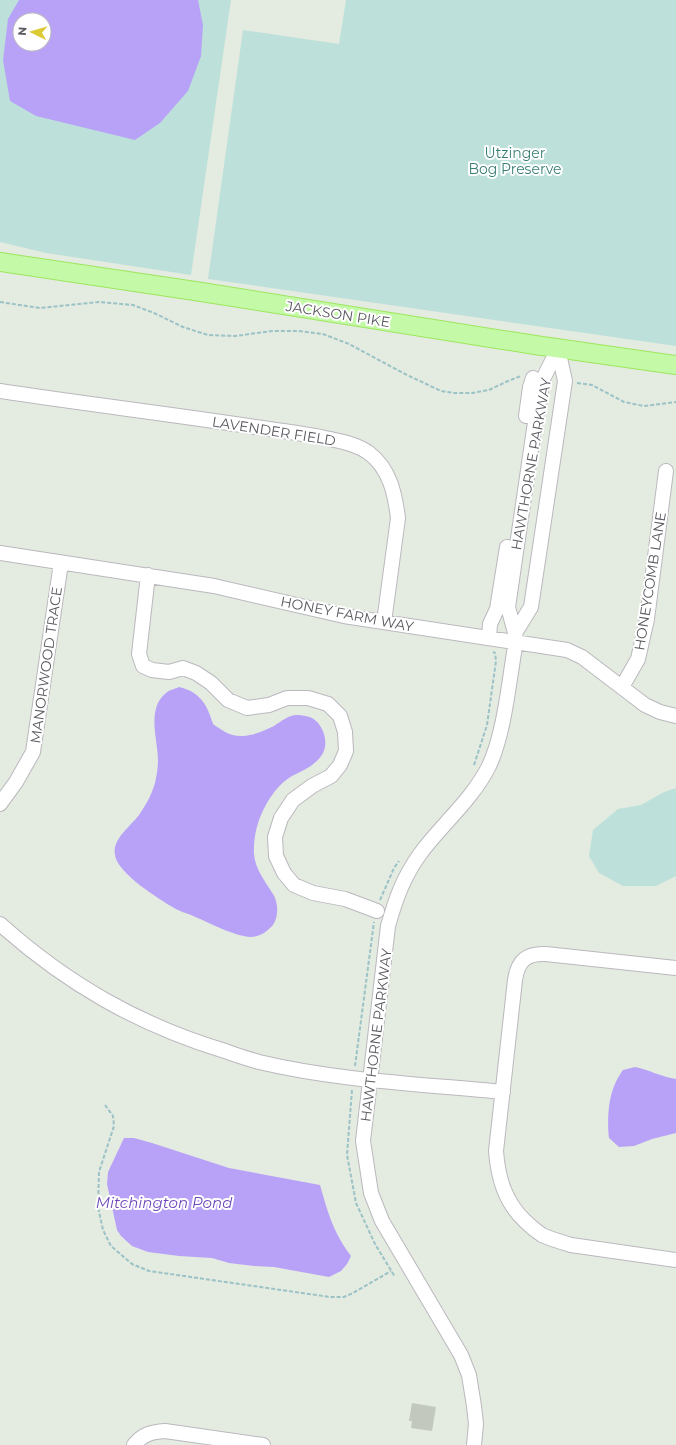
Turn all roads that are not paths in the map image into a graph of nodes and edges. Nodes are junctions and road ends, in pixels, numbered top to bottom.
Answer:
1 (0, 262) edge
2 (558, 349) junction
3 (676, 365) edge
4 (533, 378) road end
5 (0, 391) edge
6 (666, 471) dead end
7 (0, 553) edge
8 (61, 563) junction
9 (148, 575) junction
10 (384, 622) junction
11 (516, 637) junction
12 (488, 638) junction
13 (622, 688) junction
14 (676, 716) edge
15 (0, 804) edge
16 (377, 911) road end
17 (0, 924) edge
18 (676, 968) edge
19 (371, 1079) junction
20 (503, 1092) junction
21 (676, 1260) edge
22 (134, 1445) edge
23 (263, 1445) edge
24 (474, 1445) edge

1 - 2 main road, JACKSON PIKE
2 - 3 main road, JACKSON PIKE
2 - 11 street, HAWTHORNE PARKWAY
2 - 11 street, HAWTHORNE PARKWAY
4 - 12 street
5 - 10 street, LAVENDER FIELD
6 - 13 street, HONEYCOMB LANE
7 - 8 street, HONEY FARM WAY
8 - 9 street, HONEY FARM WAY
8 - 15 street, MANORWOOD TRACE
9 - 10 street, HONEY FARM WAY
9 - 16 street
10 - 12 street, HONEY FARM WAY
11 - 12 street, HONEY FARM WAY
11 - 13 street, HONEY FARM WAY
11 - 19 street, HAWTHORNE PARKWAY
13 - 14 street, HONEY FARM WAY
17 - 19 street
18 - 20 street
19 - 20 street
19 - 24 street, HAWTHORNE PARKWAY
20 - 21 street
22 - 23 street

